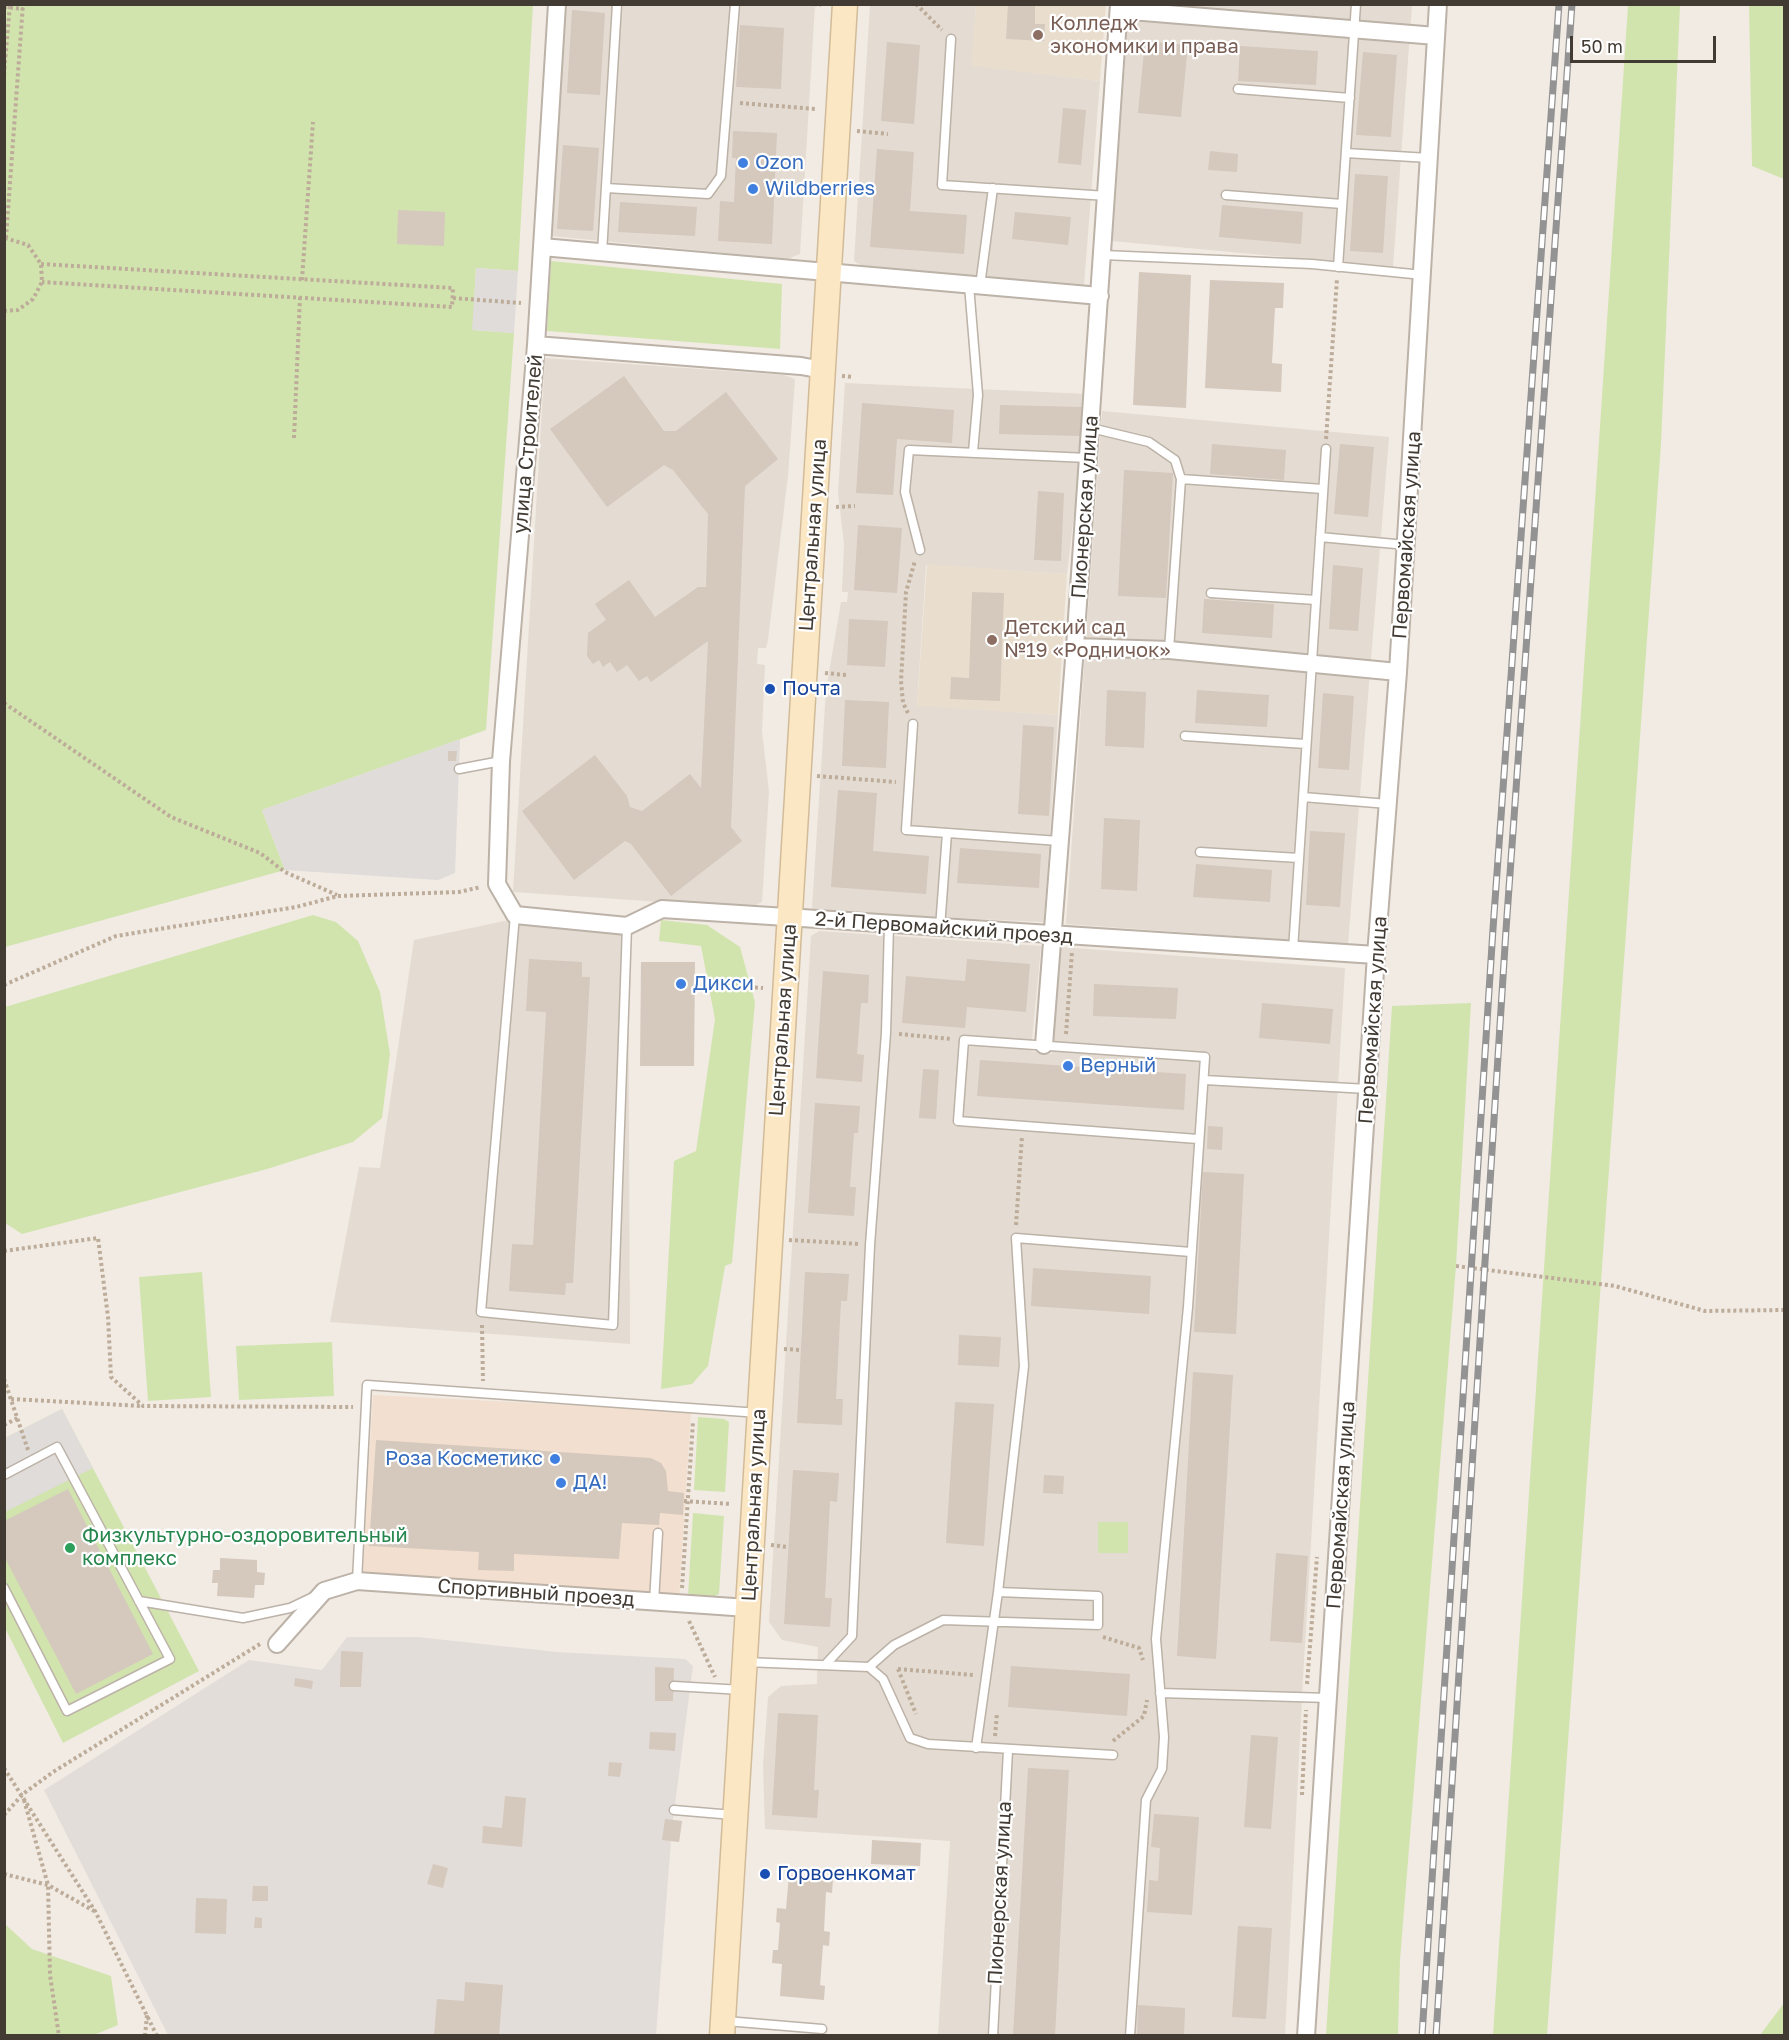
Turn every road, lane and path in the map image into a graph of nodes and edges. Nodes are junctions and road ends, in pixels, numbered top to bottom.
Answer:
1 (557, 4) edge
2 (617, 4) edge
3 (735, 4) edge
4 (814, 4) edge
5 (845, 4) edge
6 (916, 4) edge
7 (1356, 4) edge
8 (1438, 4) edge
9 (820, 5) edge
10 (8, 6) edge
11 (23, 7) edge
12 (1119, 7) edge
13 (1354, 30) junction
14 (1436, 36) junction
15 (951, 39) joint
16 (4, 75) edge
17 (1238, 89) dead end
18 (1350, 98) junction
19 (728, 102) junction
20 (815, 109) dead end
21 (313, 122) dead end
22 (857, 132) dead end
23 (888, 134) dead end
24 (1346, 153) junction
25 (1429, 158) junction
26 (606, 188) junction
27 (993, 188) junction
28 (1226, 195) dead end
29 (1107, 196) junction
30 (1342, 204) junction
31 (5, 238) edge
32 (542, 248) junction
33 (602, 253) junction
34 (1103, 255) junction
35 (40, 264) junction
36 (1338, 267) junction
37 (830, 272) junction
38 (1424, 275) junction
39 (302, 280) junction
40 (42, 282) junction
41 (974, 285) junction
42 (1100, 296) junction
43 (300, 297) junction
44 (453, 298) junction
45 (538, 304) junction
46 (4, 311) edge
47 (536, 345) junction
48 (832, 373) junction
49 (853, 377) dead end
50 (1091, 428) junction
51 (294, 438) dead end
52 (1326, 448) joint
53 (973, 453) junction
54 (1089, 458) junction
55 (1181, 479) junction
56 (1323, 489) junction
57 (855, 506) dead end
58 (836, 507) dead end
59 (1320, 537) junction
60 (1406, 545) junction
61 (920, 550) joint
62 (1211, 592) dead end
63 (1316, 600) junction
64 (1075, 647) junction
65 (1169, 650) junction
66 (1312, 664) junction
67 (1398, 672) junction
68 (825, 673) dead end
69 (846, 675) dead end
70 (4, 703) edge
71 (913, 724) joint
72 (1185, 736) dead end
73 (1306, 744) junction
74 (501, 761) junction
75 (459, 769) dead end
76 (816, 776) dead end
77 (909, 783) junction
78 (1303, 797) junction
79 (1388, 804) junction
80 (947, 833) junction
81 (1059, 842) junction
82 (1200, 852) dead end
83 (1299, 858) junction
84 (497, 884) junction
85 (338, 896) junction
86 (515, 915) junction
87 (789, 918) junction
88 (889, 924) junction
89 (627, 926) junction
90 (940, 928) junction
91 (1051, 935) junction
92 (1073, 936) junction
93 (1293, 950) junction
94 (1376, 955) junction
95 (695, 984) dead end
96 (4, 985) edge
97 (763, 988) dead end
98 (886, 1034) junction
99 (964, 1040) junction
100 (1044, 1045) junction
101 (1065, 1047) junction
102 (1204, 1080) junction
103 (1368, 1089) junction
104 (1023, 1124) junction
105 (1198, 1138) junction
106 (1016, 1238) junction
107 (788, 1240) dead end
108 (870, 1245) junction
109 (4, 1251) edge
110 (1191, 1252) junction
111 (1456, 1266) dead end
112 (1785, 1310) edge
113 (481, 1312) junction
114 (782, 1349) dead end
115 (801, 1350) dead end
116 (4, 1379) edge
117 (484, 1393) junction
118 (11, 1398) junction
119 (143, 1406) junction
120 (366, 1407) junction
121 (693, 1409) junction
122 (759, 1413) junction
123 (18, 1418) junction
124 (4, 1425) edge
125 (31, 1461) junction
126 (4, 1475) edge
127 (686, 1501) junction
128 (731, 1504) dead end
129 (658, 1533) dead end
130 (770, 1545) dead end
131 (788, 1547) dead end
132 (357, 1581) junction
133 (4, 1588) edge
134 (324, 1592) junction
135 (998, 1592) junction
136 (139, 1601) junction
137 (654, 1602) junction
138 (681, 1604) junction
139 (748, 1608) junction
140 (994, 1620) junction
141 (1100, 1637) dead end
142 (277, 1644) joint
143 (745, 1662) junction
144 (825, 1665) junction
145 (869, 1667) junction
146 (898, 1669) junction
147 (986, 1676) junction
148 (1155, 1680) junction
149 (1296, 1683) dead end
150 (1307, 1683) dead end
151 (674, 1686) dead end
152 (732, 1690) junction
153 (1160, 1693) junction
154 (1329, 1698) junction
155 (997, 1708) dead end
156 (919, 1720) dead end
157 (976, 1743) junction
158 (1109, 1745) dead end
159 (1008, 1750) junction
160 (1113, 1755) dead end
161 (4, 1768) edge
162 (22, 1794) junction
163 (674, 1810) dead end
164 (4, 1815) edge
165 (737, 1816) junction
166 (4, 1874) edge
167 (48, 1885) junction
168 (95, 1911) junction
169 (147, 2014) junction
170 (722, 2028) edge
171 (822, 2029) dead end
172 (59, 2036) edge
173 (145, 2036) edge
174 (157, 2036) edge
175 (993, 2036) edge
176 (1130, 2036) edge
177 (1306, 2036) edge

1 - 32 street, улица Строителей
2 - 26 lane
3 - 19 lane
4 - 9 path
5 - 37 main road, Центральная улица
6 - 15 path
7 - 13 lane
8 - 14 street, Первомайская улица
10 - 11 path
10 - 16 path
11 - 31 path
12 - 13 street
12 - 29 street, Пионерская улица
13 - 14 street
13 - 18 lane
14 - 25 street, Первомайская улица
15 - 27 lane
17 - 18 lane
18 - 24 lane
19 - 20 path
19 - 26 lane
21 - 39 path
22 - 23 path
24 - 25 lane
24 - 30 lane
25 - 38 street, Первомайская улица
26 - 33 lane
27 - 29 lane
27 - 41 lane
28 - 30 lane
29 - 34 street, Пионерская улица
30 - 36 lane
31 - 35 path
32 - 33 street
32 - 45 street, улица Строителей
33 - 37 street
34 - 36 lane
34 - 42 street, Пионерская улица
35 - 39 path
35 - 40 path
36 - 38 lane
36 - 52 path
37 - 41 street
37 - 48 main road, Центральная улица
38 - 60 street, Первомайская улица
39 - 44 path
40 - 43 path
40 - 46 path
41 - 42 street
41 - 53 lane
42 - 50 street, Пионерская улица
43 - 44 path
43 - 51 path
44 - 45 path
45 - 47 street, улица Строителей
47 - 48 street
47 - 74 street, улица Строителей
48 - 49 path
48 - 87 main road, Центральная улица
50 - 54 street, Пионерская улица
50 - 55 lane
52 - 56 lane
53 - 54 lane
53 - 61 lane
54 - 64 street, Пионерская улица
55 - 56 lane
55 - 65 lane
56 - 59 lane
57 - 58 path
59 - 60 lane
59 - 63 lane
60 - 67 street, Первомайская улица
61 - 71 path
62 - 63 lane
63 - 66 lane
64 - 65 street
64 - 81 street, Пионерская улица
65 - 66 street
66 - 67 street
66 - 73 lane
67 - 79 street, Первомайская улица
68 - 69 path
70 - 85 path
71 - 77 lane
72 - 73 lane
73 - 78 lane
74 - 75 lane
74 - 84 street, улица Строителей
76 - 77 path
77 - 80 lane
78 - 79 lane
78 - 83 lane
79 - 94 street, Первомайская улица
80 - 81 lane
80 - 90 lane
81 - 91 street, Пионерская улица
82 - 83 lane
83 - 93 lane
84 - 85 path
84 - 86 street
85 - 96 path
86 - 89 street
86 - 113 lane
87 - 88 street, 2-й Первомайский проезд
87 - 89 street, 2-й Первомайский проезд
87 - 122 main road, Центральная улица
88 - 90 street, 2-й Первомайский проезд
88 - 98 lane
89 - 113 lane
90 - 91 street, 2-й Первомайский проезд
91 - 92 street, 2-й Первомайский проезд
91 - 100 street, Пионерская улица
92 - 93 street, 2-й Первомайский проезд
92 - 101 path
93 - 94 street, 2-й Первомайский проезд
94 - 103 street, Первомайская улица
95 - 97 path
98 - 99 path
98 - 108 lane
99 - 100 lane
99 - 104 lane
100 - 101 lane
101 - 102 lane
102 - 103 lane
102 - 105 lane
103 - 154 street, Первомайская улица
104 - 105 lane
104 - 106 path
105 - 110 lane
106 - 110 lane
106 - 135 lane
107 - 108 path
108 - 144 lane
109 - 119 path
110 - 148 lane
111 - 112 path
113 - 117 path
114 - 115 path
116 - 118 path
117 - 120 lane
117 - 121 lane
118 - 119 path
118 - 123 path
119 - 120 path
120 - 132 lane
121 - 122 lane
121 - 127 path
122 - 139 main road, Центральная улица
123 - 124 path
123 - 125 path
125 - 126 lane
125 - 136 lane
127 - 128 path
127 - 138 path
129 - 137 lane
130 - 131 path
132 - 134 street, Спортивный проезд
132 - 137 street, Спортивный проезд
133 - 136 lane
134 - 136 lane
134 - 142 street, Спортивный проезд
135 - 140 lane
135 - 140 lane
137 - 138 street, Спортивный проезд
138 - 139 street, Спортивный проезд
138 - 152 path
139 - 143 main road, Центральная улица
140 - 145 lane
140 - 147 lane
141 - 148 path
142 - 162 path
143 - 144 lane
143 - 152 main road, Центральная улица
144 - 145 lane
145 - 146 path
145 - 157 lane
146 - 147 path
146 - 156 path
147 - 157 lane
148 - 153 lane
148 - 158 path
149 - 150 path
151 - 152 lane
152 - 165 main road, Центральная улица
153 - 154 lane
153 - 176 lane
154 - 177 street, Первомайская улица
155 - 157 path
157 - 159 lane
159 - 160 lane
159 - 175 lane, Пионерская улица
161 - 162 path
162 - 164 path
162 - 167 path
162 - 168 path
163 - 165 lane
165 - 170 main road, Центральная улица
166 - 167 path
167 - 168 path
167 - 172 path
168 - 169 path
169 - 173 path
169 - 174 path
170 - 171 lane

